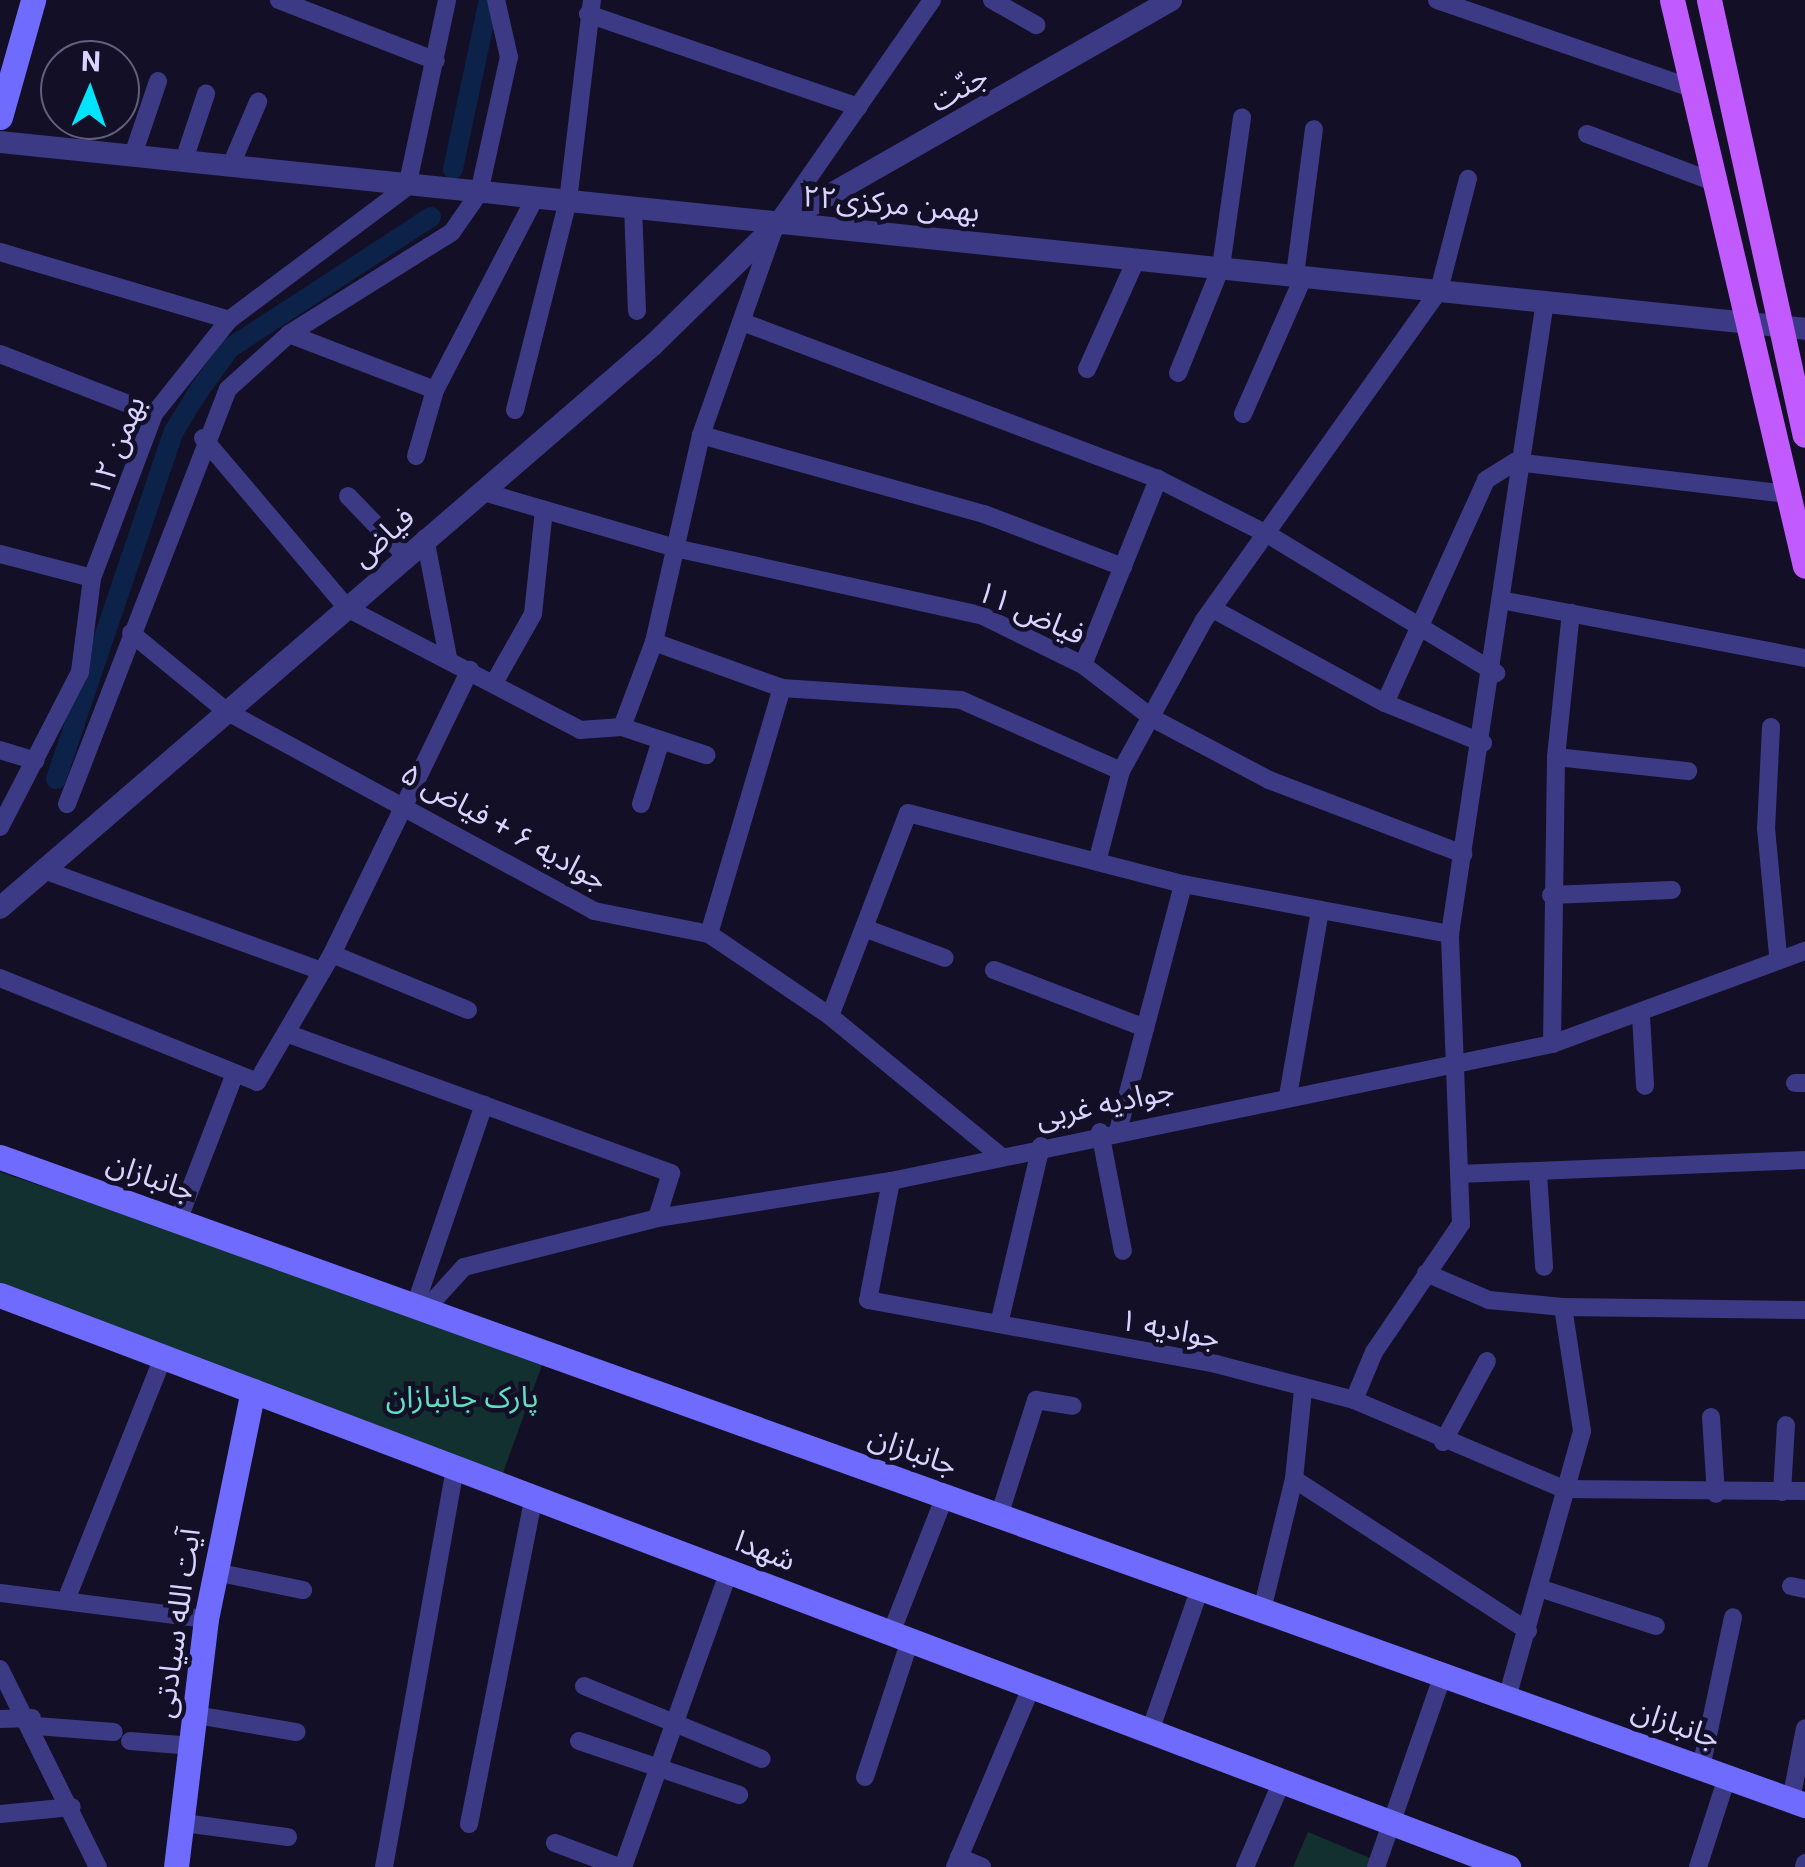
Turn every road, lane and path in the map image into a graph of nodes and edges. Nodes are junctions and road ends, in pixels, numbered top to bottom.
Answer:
1 (33, 0) edge
2 (279, 0) edge
3 (447, 0) edge
4 (496, 0) edge
5 (932, 0) edge
6 (992, 0) edge
7 (1171, 0) edge
8 (1437, 0) edge
9 (1672, 0) edge
10 (1710, 0) edge
11 (590, 7) edge
12 (1036, 25) dead end
13 (436, 60) junction
14 (158, 81) dead end
15 (1694, 89) junction
16 (206, 94) dead end
17 (258, 102) dead end
18 (858, 107) junction
19 (0, 117) edge
20 (1242, 118) dead end
21 (1314, 128) dead end
22 (1586, 134) dead end
23 (0, 142) edge
24 (134, 155) junction
25 (184, 160) junction
26 (231, 165) junction
27 (1468, 180) dead end
28 (1714, 182) junction
29 (408, 186) junction
30 (479, 193) junction
31 (535, 198) junction
32 (568, 201) junction
33 (633, 207) junction
34 (775, 226) junction
35 (0, 252) edge
36 (1137, 258) junction
37 (1221, 267) junction
38 (1300, 275) junction
39 (1439, 290) junction
40 (1545, 301) junction
41 (637, 311) dead end
42 (229, 320) junction
43 (1744, 322) junction
44 (745, 323) junction
45 (1777, 326) junction
46 (1805, 330) edge
47 (289, 334) junction
48 (0, 354) edge
49 (1087, 369) dead end
50 (1178, 372) dead end
51 (435, 390) junction
52 (514, 410) dead end
53 (154, 414) junction
54 (1244, 414) dead end
55 (701, 435) junction
56 (1805, 435) edge
57 (203, 438) junction
58 (416, 456) dead end
59 (1515, 462) junction
60 (1158, 479) junction
61 (484, 492) junction
62 (1786, 494) junction
63 (348, 496) dead end
64 (544, 510) junction
65 (1269, 535) junction
66 (424, 538) junction
67 (675, 548) junction
68 (0, 554) edge
69 (407, 557) junction
70 (1123, 566) junction
71 (1805, 566) edge
72 (92, 578) junction
73 (1506, 601) junction
74 (347, 608) junction
75 (1212, 609) junction
76 (1572, 613) junction
77 (1418, 628) junction
78 (132, 633) junction
79 (654, 642) junction
80 (448, 658) junction
81 (1805, 658) edge
82 (1083, 665) junction
83 (470, 670) junction
84 (1496, 673) junction
85 (494, 683) junction
86 (782, 688) junction
87 (1386, 703) junction
88 (226, 711) junction
89 (1152, 718) junction
90 (1771, 727) dead end
91 (622, 728) junction
92 (661, 740) junction
93 (1483, 743) junction
94 (0, 750) edge
95 (706, 755) dead end
96 (1556, 757) junction
97 (35, 761) junction
98 (1120, 771) junction
99 (1688, 771) dead end
100 (402, 802) junction
101 (67, 804) dead end
102 (641, 804) dead end
103 (0, 827) edge
104 (1463, 854) junction
105 (1098, 858) junction
106 (44, 870) junction
107 (1184, 884) junction
108 (1672, 890) dead end
109 (1551, 895) junction
110 (0, 908) edge
111 (1320, 910) junction
112 (864, 928) junction
113 (709, 934) junction
114 (1450, 934) junction
115 (1805, 951) edge
116 (332, 954) junction
117 (1778, 956) junction
118 (945, 958) dead end
119 (994, 970) dead end
120 (322, 971) junction
121 (0, 978) edge
122 (468, 1010) dead end
123 (830, 1016) junction
124 (1640, 1016) junction
125 (1145, 1028) junction
126 (286, 1033) junction
127 (1552, 1044) junction
128 (1455, 1066) junction
129 (234, 1076) junction
130 (1645, 1086) dead end
131 (1288, 1096) junction
132 (484, 1105) junction
133 (1110, 1130) junction
134 (1042, 1146) junction
135 (999, 1155) junction
136 (0, 1157) edge
137 (1805, 1160) edge
138 (1460, 1174) junction
139 (1538, 1174) junction
140 (891, 1181) junction
141 (657, 1218) junction
142 (178, 1221) junction
143 (1122, 1251) dead end
144 (1544, 1267) dead end
145 (1426, 1273) junction
146 (0, 1295) edge
147 (1563, 1307) junction
148 (420, 1308) junction
149 (1805, 1310) edge
150 (999, 1324) junction
151 (163, 1357) junction
152 (1487, 1361) dead end
153 (253, 1391) junction
154 (1303, 1391) junction
155 (1354, 1400) junction
156 (1073, 1406) dead end
157 (1711, 1417) dead end
158 (1786, 1425) dead end
159 (1443, 1442) junction
160 (455, 1468) junction
161 (1294, 1479) junction
162 (1564, 1489) junction
163 (1805, 1491) edge
164 (1782, 1492) junction
165 (1716, 1494) junction
166 (945, 1496) junction
167 (534, 1497) junction
168 (998, 1516) junction
169 (728, 1571) junction
170 (215, 1572) junction
171 (1200, 1588) junction
172 (1539, 1588) junction
173 (303, 1590) dead end
174 (0, 1593) edge
175 (66, 1600) junction
176 (1262, 1610) junction
177 (1734, 1617) dead end
178 (206, 1620) junction
179 (1656, 1626) dead end
180 (1528, 1631) junction
181 (900, 1636) junction
182 (0, 1670) edge
183 (1443, 1675) junction
184 (584, 1686) dead end
185 (1032, 1686) junction
186 (1507, 1698) junction
187 (196, 1716) junction
188 (0, 1719) edge
189 (34, 1722) junction
190 (674, 1722) junction
191 (1805, 1728) edge
192 (1150, 1731) junction
193 (297, 1732) dead end
194 (578, 1741) dead end
195 (192, 1746) junction
196 (762, 1759) dead end
197 (658, 1768) junction
198 (1702, 1768) junction
199 (865, 1777) dead end
200 (1727, 1777) junction
201 (1282, 1781) junction
202 (739, 1795) dead end
203 (1798, 1802) edge
204 (72, 1808) junction
205 (0, 1814) edge
206 (184, 1823) junction
207 (1391, 1823) junction
208 (469, 1824) dead end
209 (288, 1837) dead end
210 (555, 1843) dead end
211 (957, 1862) edge
212 (104, 1866) edge
213 (176, 1867) edge
214 (384, 1867) edge
215 (621, 1867) edge
216 (982, 1867) edge
217 (1245, 1867) edge
218 (1376, 1867) edge
219 (1508, 1867) edge
220 (1698, 1867) edge

1 - 19 main road
2 - 13 street
3 - 13 street
4 - 30 street
5 - 18 street
6 - 12 street
7 - 34 street, جنّت
8 - 15 street
9 - 15 main road
10 - 45 main road
11 - 18 street
11 - 32 street
13 - 29 street
14 - 24 street
15 - 28 main road
16 - 25 street
17 - 26 street
18 - 34 street
20 - 37 street
21 - 38 street
22 - 28 street
23 - 24 street, ۲۲بهمن مرکزی
24 - 25 street, ۲۲بهمن مرکزی
25 - 26 street, ۲۲بهمن مرکزی
26 - 29 street, ۲۲بهمن مرکزی
27 - 39 street
28 - 43 main road
29 - 30 street, ۲۲بهمن مرکزی
29 - 42 street, بهمن ۱۲
30 - 31 street, ۲۲بهمن مرکزی
30 - 47 street
31 - 32 street, ۲۲بهمن مرکزی
31 - 51 street
32 - 33 street, ۲۲بهمن مرکزی
32 - 52 street
33 - 34 street, ۲۲بهمن مرکزی
33 - 41 street
34 - 36 street, ۲۲بهمن مرکزی
34 - 44 street
34 - 61 street, فیاض
35 - 42 street
36 - 37 street, ۲۲بهمن مرکزی
36 - 49 street
37 - 38 street, ۲۲بهمن مرکزی
37 - 50 street
38 - 39 street, ۲۲بهمن مرکزی
38 - 54 street
39 - 40 street, ۲۲بهمن مرکزی
39 - 65 street
40 - 43 street, ۲۲بهمن مرکزی
40 - 59 street
42 - 53 street, بهمن ۱۲
43 - 45 street, ۲۲بهمن مرکزی
43 - 62 main road
44 - 55 street
44 - 60 street
45 - 46 street, ۲۲بهمن مرکزی
45 - 56 main road
47 - 51 street
47 - 57 street
48 - 53 street
51 - 58 street
53 - 72 street, بهمن ۱۲
55 - 67 street
55 - 70 street
57 - 74 street
57 - 78 street
59 - 62 street
59 - 73 street
59 - 77 street
60 - 65 street
60 - 70 street
61 - 64 street, فیاض ۱۱
61 - 66 street, فیاض
62 - 71 main road
63 - 69 street
64 - 67 street, فیاض ۱۱
64 - 85 street
65 - 75 street
65 - 77 street
66 - 69 street, فیاض
66 - 80 street
67 - 79 street
67 - 82 street, فیاض ۱۱
68 - 72 street
69 - 74 street, فیاض
70 - 82 street
72 - 97 street, بهمن ۱۲
73 - 76 street
73 - 84 street
74 - 80 street
74 - 88 street, فیاض
75 - 87 street
75 - 89 street
76 - 81 street
76 - 96 street
77 - 84 street
77 - 87 street
78 - 88 street, جوادیه ۶ + فیاض ۵
78 - 101 street
79 - 86 street
79 - 91 street
80 - 83 street
82 - 89 street, فیاض ۱۱
83 - 85 street
83 - 100 street
84 - 93 street
85 - 91 street
86 - 98 street
86 - 113 street
87 - 93 street
88 - 100 street, جوادیه ۶ + فیاض ۵
88 - 106 street, فیاض
89 - 98 street
89 - 104 street, فیاض ۱۱
90 - 117 street
91 - 92 street
92 - 95 street
92 - 102 street
93 - 104 street
94 - 97 street
96 - 99 street
96 - 109 street
97 - 103 street, بهمن ۱۲
98 - 105 street
100 - 113 street, جوادیه ۶ + فیاض ۵
100 - 116 street
104 - 114 street
105 - 107 street
105 - 112 street
106 - 110 street, فیاض
106 - 120 street
107 - 111 street
107 - 125 street
108 - 109 street
109 - 127 street
111 - 114 street
111 - 131 street
112 - 118 street
112 - 123 street
113 - 123 street, جوادیه ۶ + فیاض ۵
114 - 128 street
115 - 117 street, جوادیه غربی
116 - 120 street
116 - 122 street
117 - 124 street, جوادیه غربی
119 - 125 street
120 - 126 street
121 - 129 street
123 - 135 street, جوادیه ۶ + فیاض ۵
124 - 127 street, جوادیه غربی
124 - 130 street
125 - 133 street
126 - 129 street
126 - 132 street
127 - 128 street, جوادیه غربی
128 - 131 street, جوادیه غربی
128 - 138 street
129 - 142 street
131 - 133 street, جوادیه غربی
132 - 141 street
132 - 148 street
133 - 134 street, جوادیه غربی
133 - 143 street
134 - 135 street, جوادیه غربی
134 - 150 street
135 - 140 street, جوادیه غربی
136 - 142 main road, جانبازان
137 - 139 street
138 - 139 street
138 - 145 street
139 - 144 street
140 - 141 street, جوادیه غربی
140 - 150 street, جوادیه ۱
141 - 148 street, جوادیه غربی
142 - 148 main road, جانبازان
145 - 147 street
145 - 155 street
146 - 151 main road, شهدا
147 - 149 street
147 - 162 street
148 - 166 main road, جانبازان
150 - 154 street, جوادیه ۱
151 - 153 main road, شهدا
151 - 175 street
152 - 159 street
153 - 160 main road, شهدا
153 - 170 main road, آیت الله سیادتی
154 - 155 street, جوادیه ۱
154 - 161 street
155 - 159 street, جوادیه ۱
156 - 168 street
157 - 165 street
158 - 164 street
159 - 162 street, جوادیه ۱
160 - 167 main road, شهدا
160 - 214 street
161 - 176 street
161 - 180 street
162 - 165 street, جوادیه ۱
162 - 172 street
163 - 164 street, جوادیه ۱
164 - 165 street, جوادیه ۱
166 - 168 main road, جانبازان
166 - 181 street
167 - 169 main road, شهدا
167 - 208 street
168 - 171 main road, جانبازان
169 - 181 main road, شهدا
169 - 190 street
170 - 173 street
170 - 178 main road, آیت الله سیادتی
171 - 176 main road, جانبازان
171 - 192 street
172 - 179 street
172 - 180 street
174 - 175 street
175 - 178 street
176 - 183 main road, جانبازان
177 - 198 street
178 - 187 main road, آیت الله سیادتی
180 - 186 street
181 - 185 main road, شهدا
181 - 199 street
182 - 189 street
183 - 186 main road, جانبازان
183 - 207 street
184 - 190 street
185 - 192 main road, شهدا
185 - 211 street
186 - 198 main road, جانبازان
187 - 193 street
187 - 195 main road, آیت الله سیادتی
188 - 189 street
189 - 195 street
189 - 204 street
190 - 196 street
190 - 197 street
191 - 203 street
192 - 201 main road, شهدا
194 - 197 street
195 - 206 main road, آیت الله سیادتی
197 - 202 street
197 - 215 street
198 - 200 main road, جانبازان
200 - 203 main road, جانبازان
200 - 220 street
201 - 207 main road, شهدا
201 - 217 street
204 - 205 street
204 - 212 street
206 - 209 street
206 - 213 main road, آیت الله سیادتی
207 - 218 street
207 - 219 main road, شهدا
210 - 215 street
211 - 216 street

